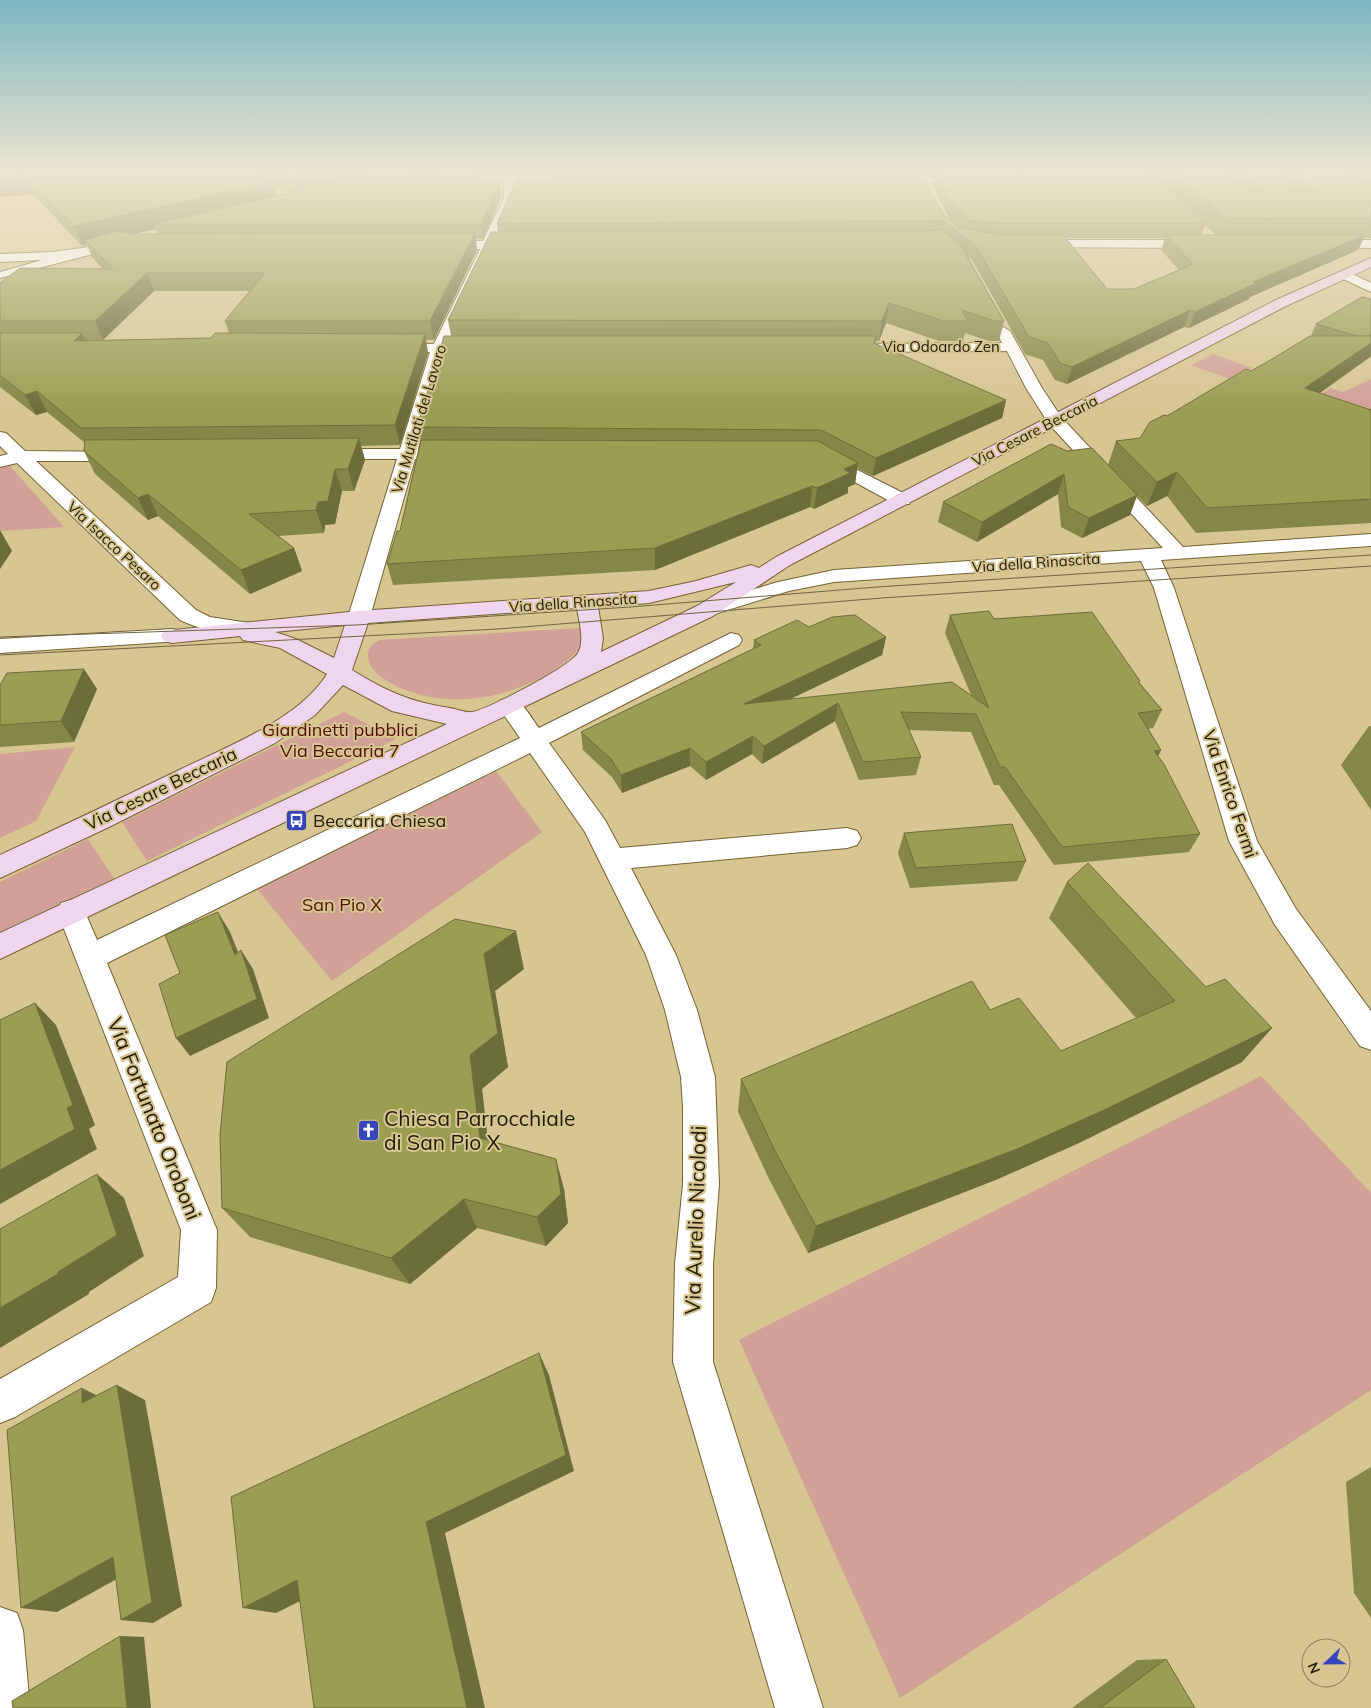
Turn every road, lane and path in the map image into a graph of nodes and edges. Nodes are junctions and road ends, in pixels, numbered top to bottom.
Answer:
1 (88, 251) edge
2 (90, 251) edge
3 (483, 251) edge
4 (0, 258) edge
5 (1371, 262) edge
6 (1, 272) edge
7 (1344, 274) junction
8 (1371, 288) edge
9 (998, 321) edge
10 (1012, 347) junction
11 (378, 348) edge
12 (439, 348) junction
13 (489, 348) edge
14 (826, 348) edge
15 (1056, 420) junction
16 (0, 437) edge
17 (314, 454) edge
18 (408, 454) junction
19 (467, 454) edge
20 (810, 455) edge
21 (20, 456) junction
22 (137, 456) edge
23 (0, 462) edge
24 (902, 500) junction
25 (1371, 540) edge
26 (1179, 554) junction
27 (1149, 556) junction
28 (783, 561) junction
29 (587, 602) junction
30 (705, 611) junction
31 (359, 617) junction
32 (241, 628) junction
33 (172, 636) junction
34 (731, 640) dead end
35 (0, 646) edge
36 (339, 673) junction
37 (562, 679) junction
38 (509, 705) junction
39 (474, 720) junction
40 (534, 742) junction
41 (847, 838) dead end
42 (612, 858) junction
43 (0, 867) edge
44 (71, 911) junction
45 (0, 947) edge
46 (89, 958) junction
47 (1371, 1036) edge
48 (0, 1402) edge
49 (0, 1630) edge
50 (6, 1708) edge
51 (799, 1708) edge

1 - 4 street
2 - 6 street
3 - 12 street, Via Mutilati del Lavoro
5 - 7 street, Via Cesare Beccaria
7 - 8 street
7 - 15 street, Via Cesare Beccaria
9 - 10 street
10 - 14 street, Via Odoardo Zen
10 - 15 street
11 - 12 street
12 - 13 street
12 - 18 street, Via Mutilati del Lavoro
15 - 24 street, Via Cesare Beccaria
15 - 26 street
16 - 21 street, Via Isacco Pesaro
17 - 18 street
18 - 19 street
18 - 31 street, Via Mutilati del Lavoro
20 - 24 street
21 - 22 street
21 - 23 street
21 - 32 street, Via Isacco Pesaro
24 - 28 street, Via Cesare Beccaria
25 - 26 street, Via della Rinascita
26 - 27 street, Via della Rinascita
27 - 30 street, Via della Rinascita
27 - 47 street, Via Enrico Fermi
28 - 29 street, Via della Rinascita
28 - 30 street, Via Cesare Beccaria
29 - 31 street, Via della Rinascita
29 - 37 street
30 - 37 street, Via Cesare Beccaria
31 - 32 street, Via della Rinascita
31 - 36 street, Via Cesare Beccaria
32 - 33 street, Via della Rinascita
33 - 35 street
33 - 36 street
34 - 40 street
36 - 39 street
36 - 43 street, Via Cesare Beccaria
37 - 38 street
38 - 39 street
38 - 40 street, Via Aurelio Nicolodi
39 - 44 street
40 - 42 street, Via Aurelio Nicolodi
40 - 46 street
41 - 42 street
42 - 51 street, Via Aurelio Nicolodi
44 - 45 street
44 - 46 street, Via Fortunato Oroboni
46 - 48 street, Via Fortunato Oroboni
49 - 50 street

